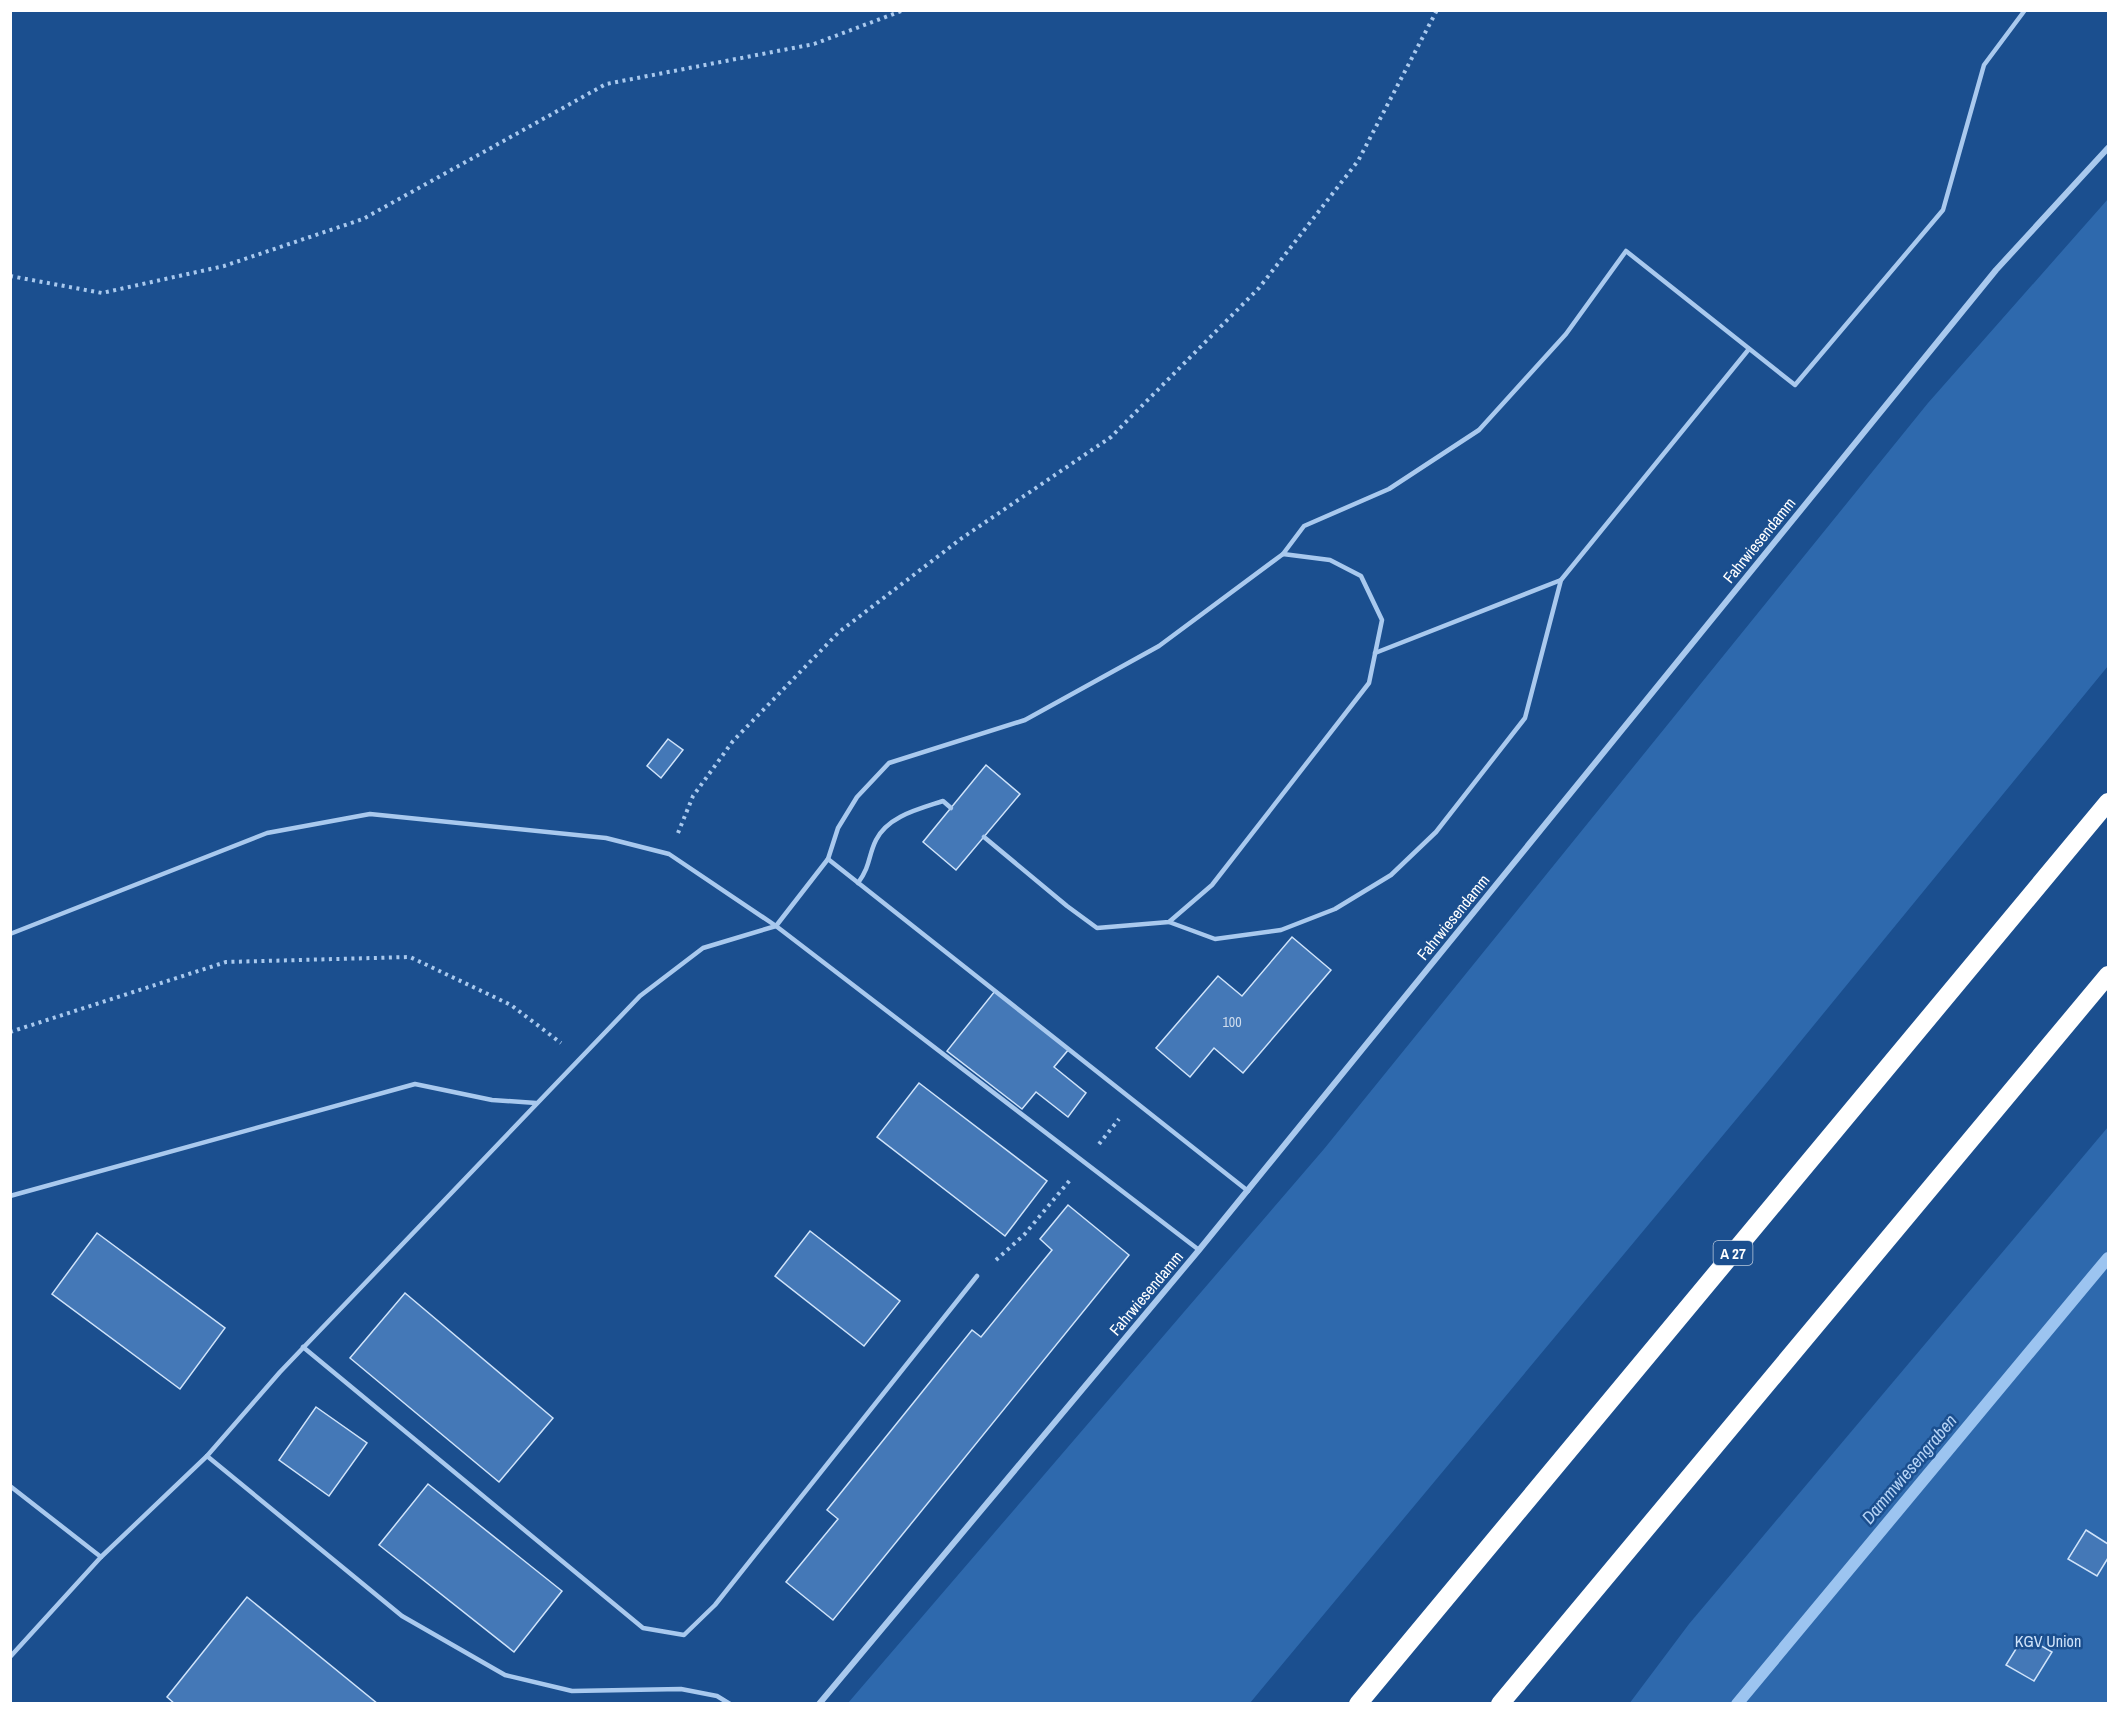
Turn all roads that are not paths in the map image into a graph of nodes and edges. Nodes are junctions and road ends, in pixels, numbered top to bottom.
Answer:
1 (2025, 10) edge
2 (2109, 148) edge
3 (1749, 349) junction
4 (1283, 554) junction
5 (1561, 580) junction
6 (1375, 653) junction
7 (2109, 802) edge
8 (951, 808) dead end
9 (984, 837) dead end
10 (828, 859) junction
11 (858, 883) junction
12 (1169, 922) junction
13 (776, 926) junction
14 (10, 933) edge
15 (2109, 975) edge
16 (536, 1103) junction
17 (1248, 1191) junction
18 (10, 1196) edge
19 (1199, 1251) junction
20 (977, 1276) road end
21 (303, 1347) junction
22 (207, 1456) junction
23 (10, 1486) edge
24 (101, 1557) junction
25 (10, 1658) edge
26 (730, 1704) edge
27 (819, 1704) edge
28 (1358, 1704) edge
29 (1500, 1704) edge

1 - 3 lane
2 - 17 street, Fahrwiesendamm
3 - 4 lane
3 - 5 lane
4 - 6 lane
4 - 10 lane
5 - 6 lane
5 - 12 lane
6 - 12 lane
7 - 28 highway, A 27
8 - 11 lane
9 - 12 lane
10 - 11 lane
10 - 13 lane
11 - 17 lane
13 - 14 lane
13 - 16 lane
13 - 19 lane
15 - 29 highway
16 - 18 lane
16 - 21 lane
17 - 19 street, Fahrwiesendamm
19 - 27 street, Fahrwiesendamm
20 - 21 lane
21 - 22 lane
22 - 24 lane
22 - 26 lane
23 - 24 lane
24 - 25 lane

